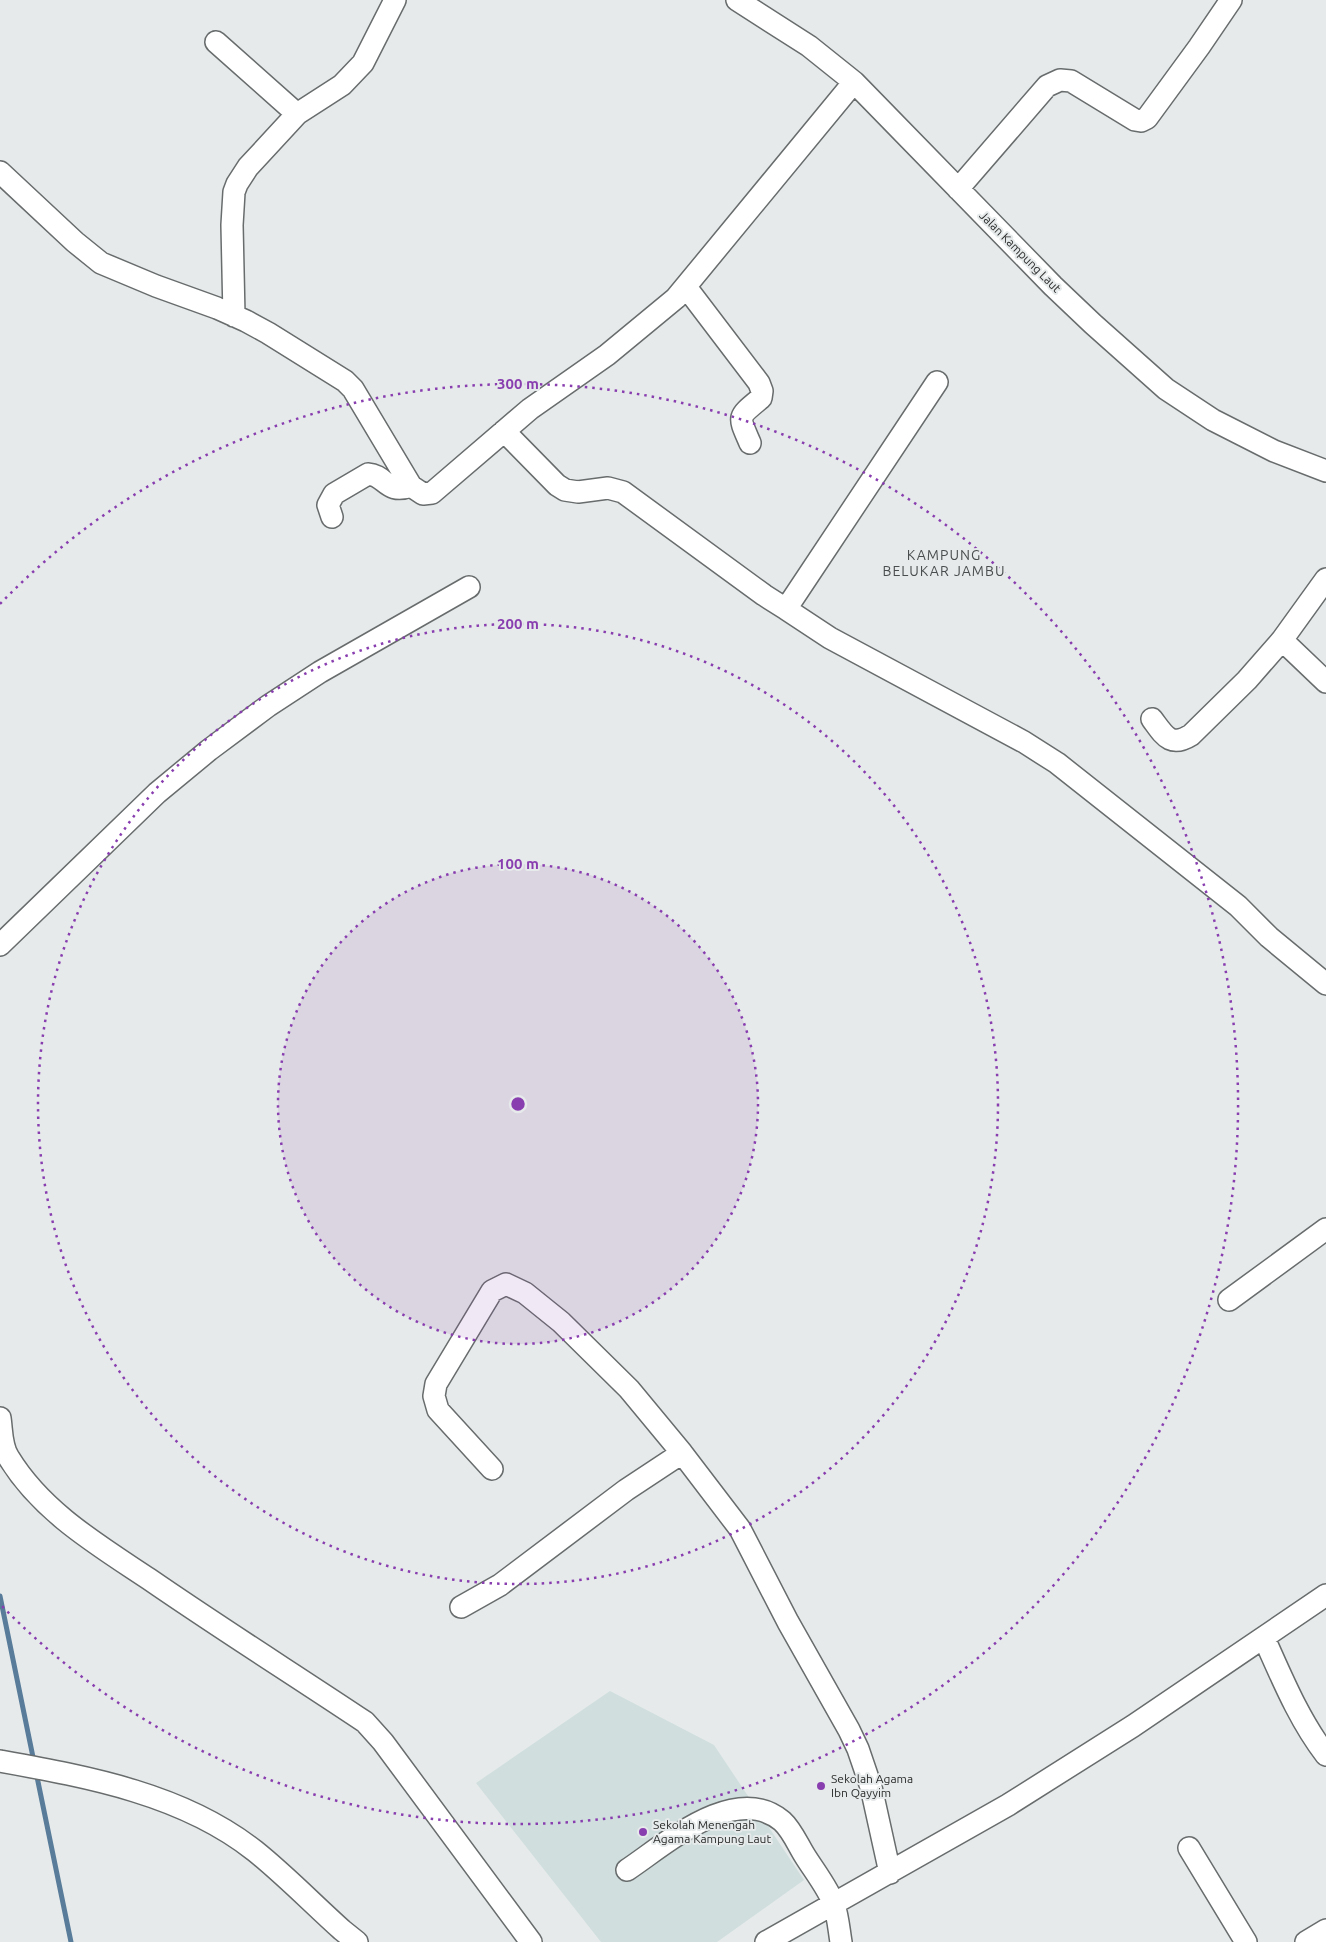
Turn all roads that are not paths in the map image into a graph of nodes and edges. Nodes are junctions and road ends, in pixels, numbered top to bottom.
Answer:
1 (395, 0) edge
2 (1231, 0) edge
3 (743, 1) edge
4 (216, 42) dead end
5 (854, 82) junction
6 (297, 114) junction
7 (0, 172) edge
8 (958, 189) junction
9 (686, 287) junction
10 (234, 316) junction
11 (937, 382) dead end
12 (504, 431) junction
13 (750, 443) dead end
14 (1326, 471) edge
15 (411, 486) junction
16 (332, 517) dead end
17 (1326, 579) edge
18 (469, 587) dead end
19 (786, 608) junction
20 (1282, 640) junction
21 (1326, 682) edge
22 (1152, 719) dead end
23 (0, 945) edge
24 (1326, 984) edge
25 (1326, 1229) edge
26 (1229, 1300) dead end
27 (0, 1418) edge
28 (682, 1453) junction
29 (4, 1458) edge
30 (492, 1469) dead end
31 (1326, 1596) edge
32 (461, 1607) dead end
33 (1264, 1638) junction
34 (1326, 1755) edge
35 (0, 1761) edge
36 (1189, 1848) dead end
37 (627, 1870) dead end
38 (890, 1873) junction
39 (834, 1904) junction
40 (1326, 1930) edge
41 (357, 1942) edge
42 (531, 1942) edge
43 (766, 1942) edge
44 (841, 1942) edge
45 (1246, 1942) edge
46 (1306, 1942) edge

1 - 6 street
2 - 8 street
3 - 5 street, Jalan Kampung Laut
4 - 6 street
5 - 8 street, Jalan Kampung Laut
5 - 9 street
6 - 10 street
7 - 10 street
8 - 14 street, Jalan Kampung Laut
9 - 12 street
9 - 13 street
10 - 15 street
11 - 19 street
12 - 15 street
12 - 19 street
15 - 16 street
17 - 20 street
18 - 23 street
19 - 24 street
20 - 21 street
20 - 22 street
25 - 26 street
27 - 29 street
28 - 30 street
28 - 32 street
28 - 38 street
29 - 42 street
31 - 33 street
33 - 34 street
33 - 38 street
35 - 41 street
36 - 45 street
37 - 39 street
38 - 39 street
39 - 43 street
39 - 44 street
40 - 46 street

